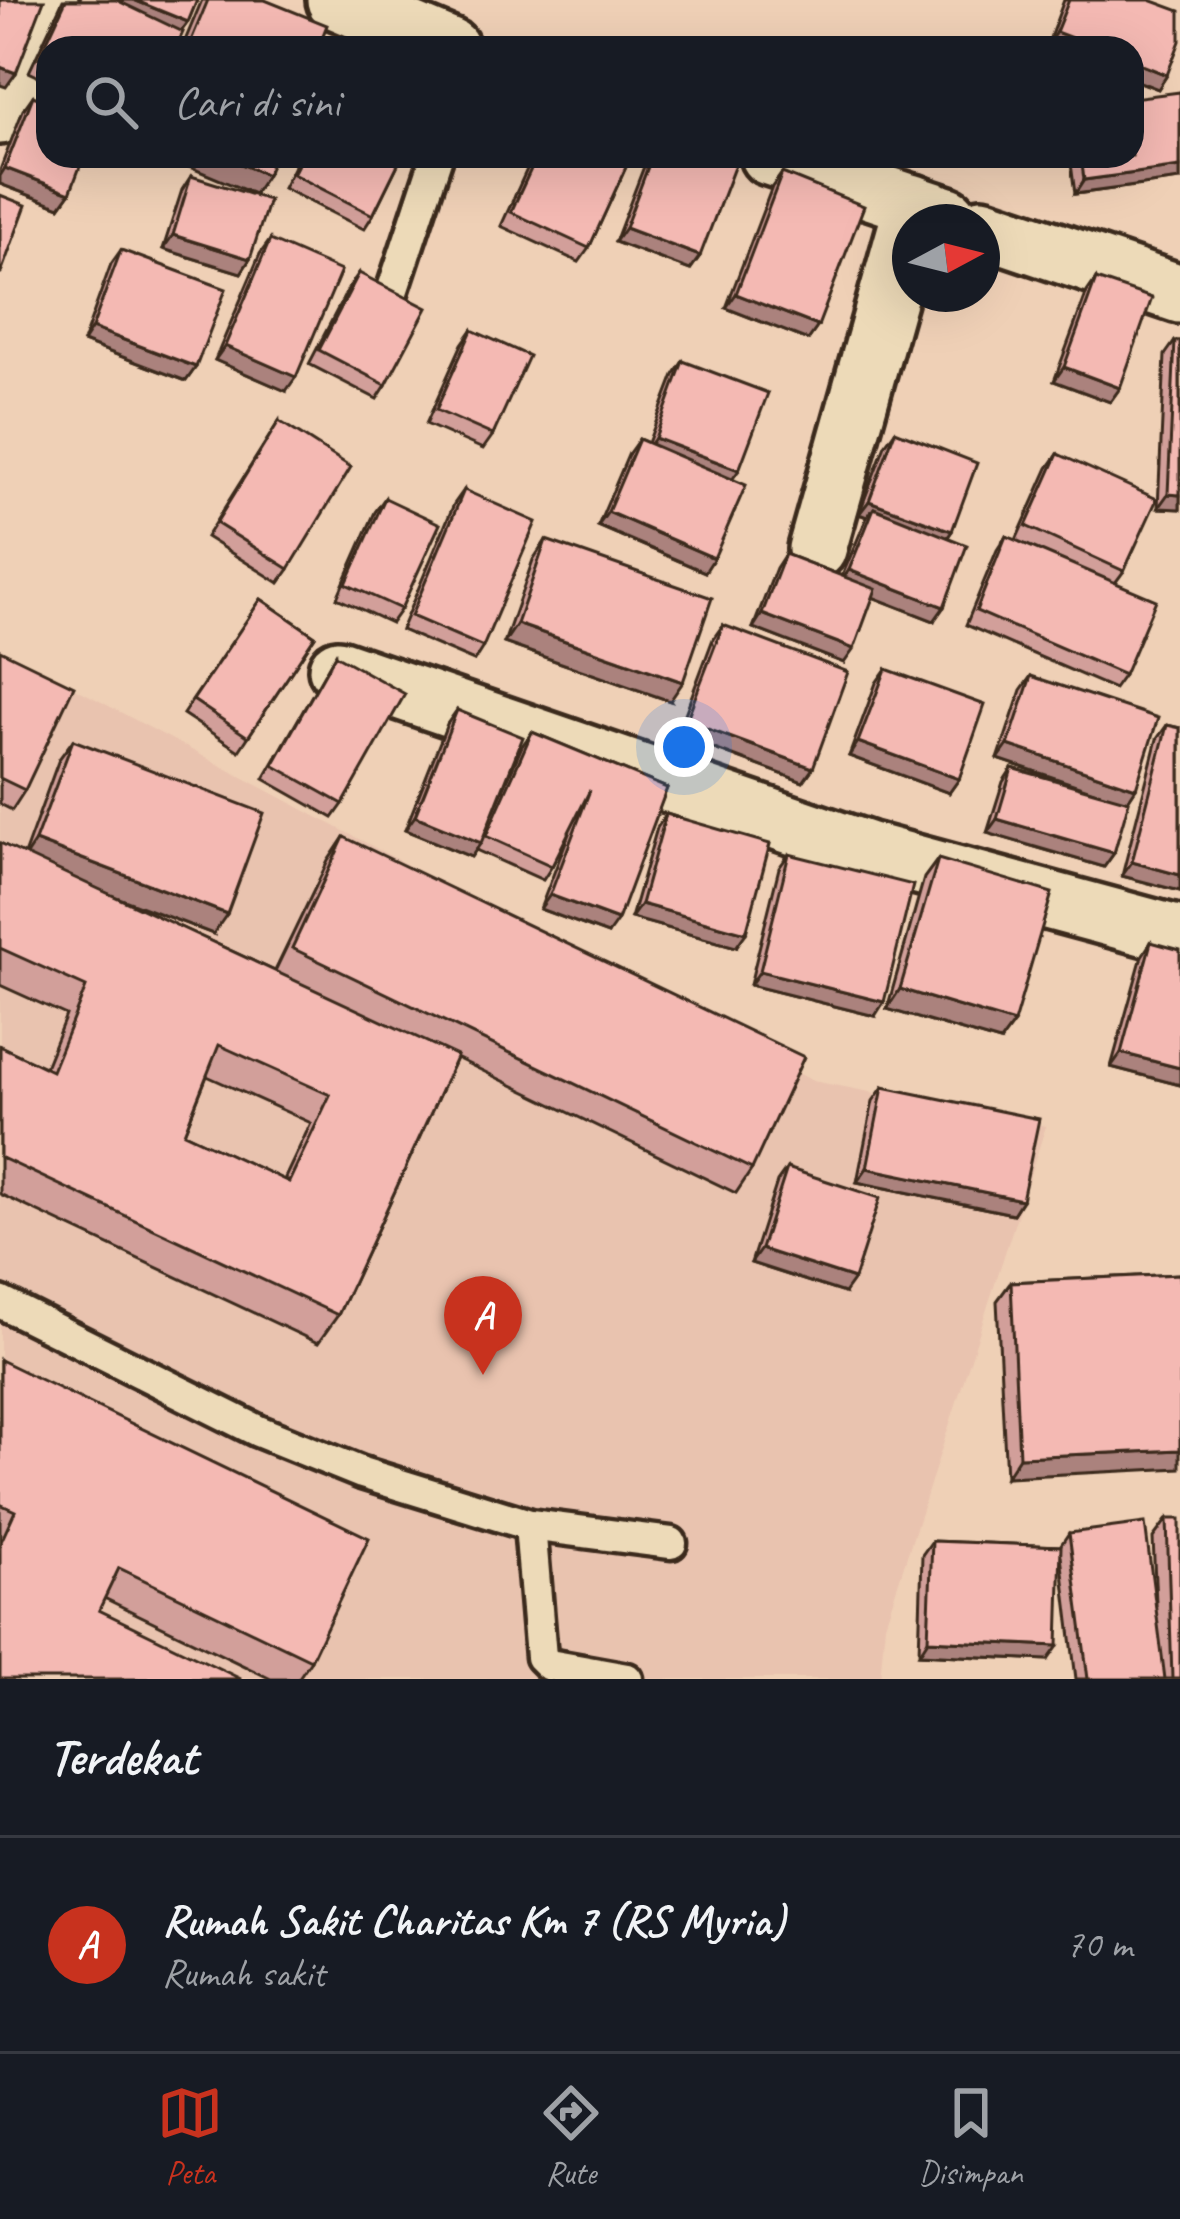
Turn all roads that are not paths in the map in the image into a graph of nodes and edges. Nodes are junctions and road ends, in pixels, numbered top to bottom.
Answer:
1 (49, 0) edge
2 (336, 0) edge
3 (422, 36) edge
4 (0, 116) edge
5 (432, 168) edge
6 (806, 168) edge
7 (913, 204) edge
8 (1000, 233) edge
9 (1180, 294) edge
10 (389, 301) edge
11 (904, 312) edge
12 (818, 549) dead end
13 (338, 669) edge
14 (1180, 936) edge
15 (0, 1302) edge
16 (530, 1525) junction
17 (671, 1543) dead end
18 (627, 1679) edge

1 - 4 street
2 - 3 street
5 - 10 lane
6 - 7 street
8 - 9 street
11 - 12 street
13 - 14 street
15 - 16 lane
16 - 17 lane
16 - 18 lane

